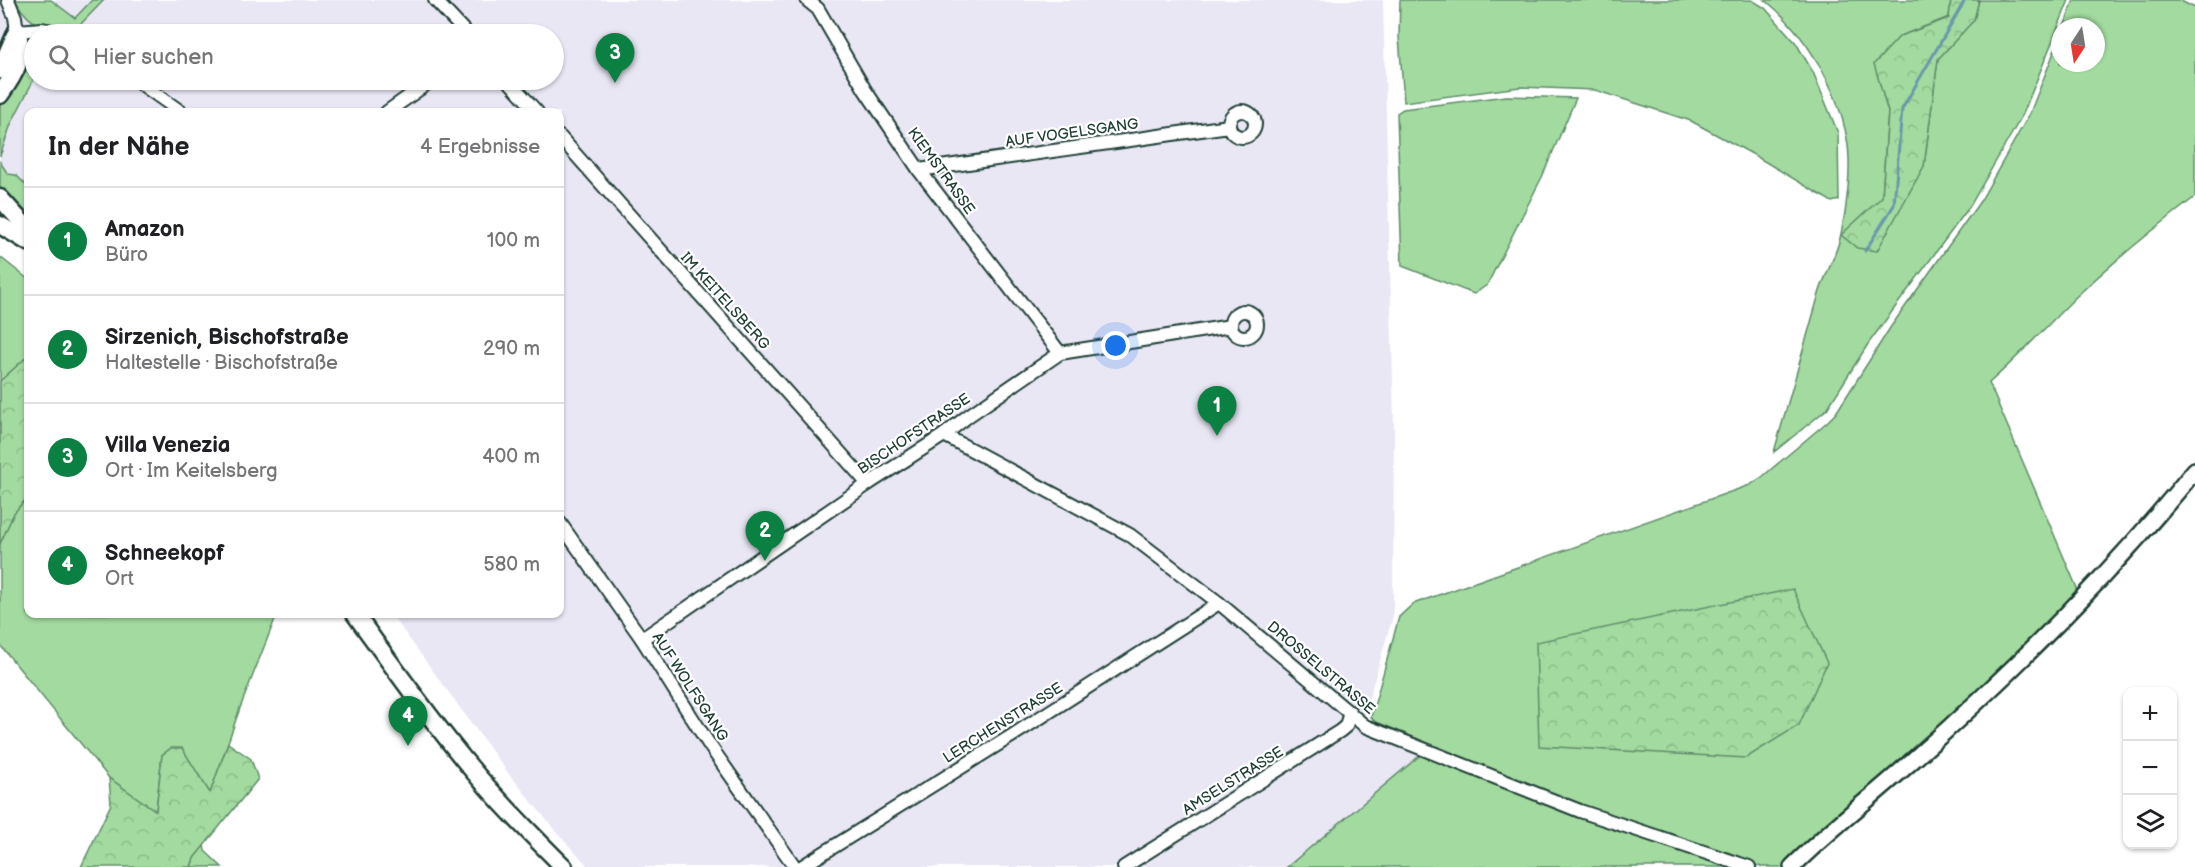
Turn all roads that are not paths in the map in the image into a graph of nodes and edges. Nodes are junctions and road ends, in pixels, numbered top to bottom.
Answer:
1 (8, 0) edge
2 (435, 0) edge
3 (807, 0) edge
4 (458, 24) edge
5 (24, 30) edge
6 (17, 31) junction
7 (24, 34) edge
8 (0, 70) edge
9 (150, 90) edge
10 (418, 90) edge
11 (517, 90) edge
12 (0, 95) edge
13 (175, 108) edge
14 (393, 108) edge
15 (533, 108) edge
16 (1229, 126) dead end
17 (564, 142) edge
18 (920, 170) junction
19 (0, 198) edge
20 (0, 208) edge
21 (0, 225) edge
22 (24, 228) edge
23 (24, 229) edge
24 (24, 232) edge
25 (1231, 326) dead end
26 (1060, 353) junction
27 (944, 435) junction
28 (2195, 470) edge
29 (868, 484) junction
30 (564, 529) edge
31 (1220, 603) junction
32 (358, 618) edge
33 (642, 639) junction
34 (1350, 712) junction
35 (1801, 864) edge
36 (564, 867) edge
37 (795, 867) edge
38 (801, 867) edge
39 (1124, 867) edge
40 (1749, 867) edge

1 - 6 street
2 - 4 street
3 - 18 street, KIEMSTRASSE
5 - 6 street
6 - 7 street
6 - 8 highway
6 - 12 highway
9 - 13 street
10 - 14 street
11 - 15 street
16 - 18 street, AUF VOGELSGANG
17 - 29 street, IM KEITELSBERG
18 - 26 street, KIEMSTRASSE
19 - 22 highway
20 - 23 highway
21 - 24 highway
25 - 26 street, BISCHOFSTRASSE
26 - 27 street, BISCHOFSTRASSE
27 - 29 street, BISCHOFSTRASSE
27 - 31 street, DROSSELSTRASSE
28 - 35 main road
29 - 33 street, BISCHOFSTRASSE
30 - 33 street, AUF WOLFSGANG
31 - 34 street, DROSSELSTRASSE
31 - 38 street, LERCHENSTRASSE
32 - 36 highway
33 - 37 street, AUF WOLFSGANG
34 - 39 street, AMSELSTRASSE
34 - 40 street, DROSSELSTRASSE

